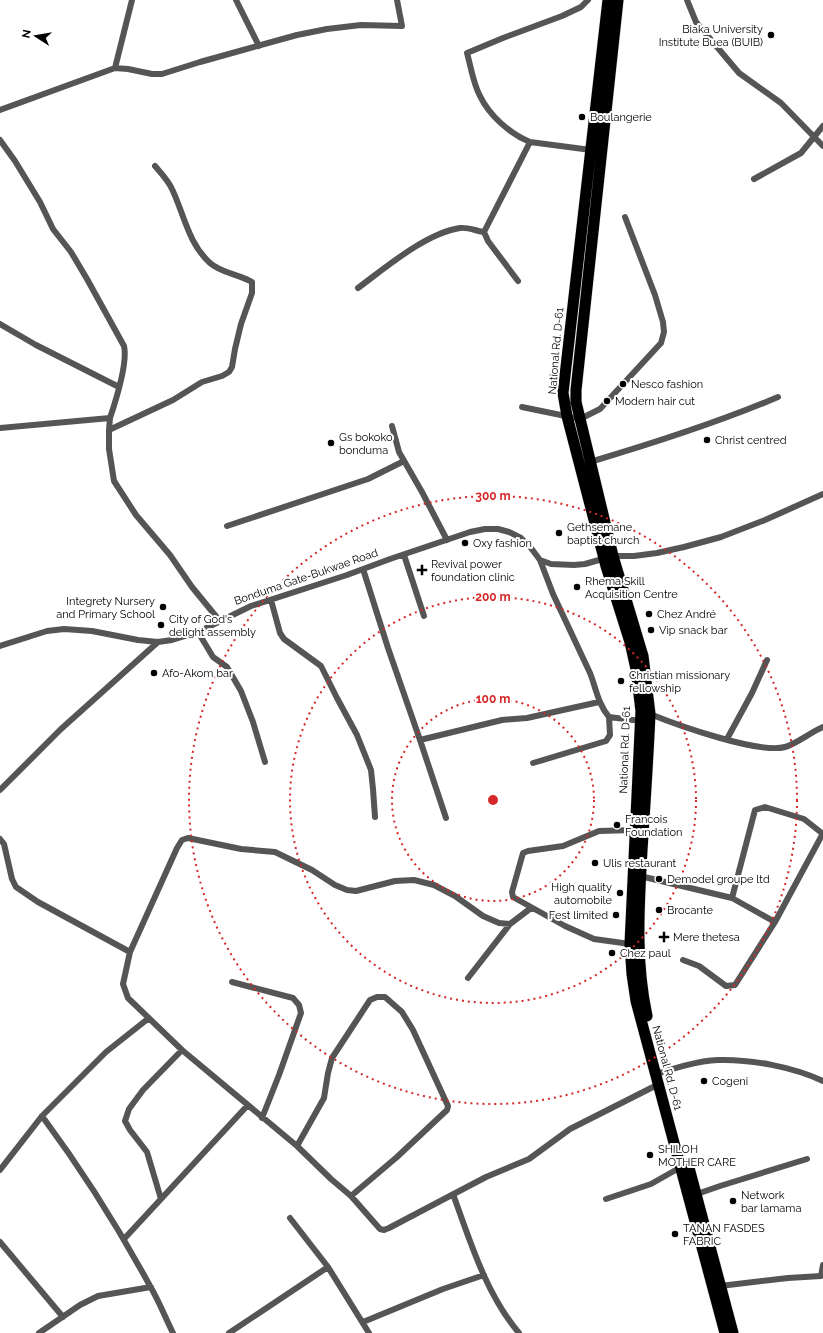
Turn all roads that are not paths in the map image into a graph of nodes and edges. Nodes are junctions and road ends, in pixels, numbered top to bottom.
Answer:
1 (132, 0) edge
2 (236, 0) edge
3 (397, 0) edge
4 (588, 0) edge
5 (608, 0) edge
6 (618, 0) edge
7 (687, 0) edge
8 (260, 46) junction
9 (115, 68) junction
10 (0, 110) edge
11 (823, 126) edge
12 (815, 137) junction
13 (0, 140) edge
14 (530, 142) junction
15 (823, 146) edge
16 (591, 150) junction
17 (155, 166) dead end
18 (754, 179) dead end
19 (625, 217) dead end
20 (484, 232) junction
21 (518, 281) dead end
22 (358, 288) dead end
23 (0, 324) edge
24 (119, 387) junction
25 (778, 397) dead end
26 (522, 407) dead end
27 (567, 416) junction
28 (110, 418) junction
29 (580, 419) junction
30 (392, 426) dead end
31 (0, 428) edge
32 (109, 430) junction
33 (404, 461) junction
34 (590, 462) junction
35 (823, 494) edge
36 (227, 526) dead end
37 (447, 540) junction
38 (404, 555) junction
39 (609, 557) junction
40 (540, 560) junction
41 (363, 569) junction
42 (271, 600) junction
43 (424, 616) dead end
44 (219, 620) junction
45 (198, 632) junction
46 (158, 642) junction
47 (0, 646) edge
48 (767, 660) dead end
49 (599, 702) junction
50 (650, 714) junction
51 (608, 717) junction
52 (641, 721) junction
53 (823, 727) edge
54 (727, 739) junction
55 (420, 740) junction
56 (265, 762) dead end
57 (533, 763) dead end
58 (0, 790) edge
59 (375, 817) dead end
60 (446, 818) dead end
61 (635, 830) junction
62 (823, 835) edge
63 (0, 839) edge
64 (640, 876) junction
65 (732, 898) junction
66 (531, 908) junction
67 (775, 922) junction
68 (510, 924) junction
69 (630, 944) junction
70 (130, 952) junction
71 (683, 960) dead end
72 (468, 978) dead end
73 (232, 982) dead end
74 (149, 1018) junction
75 (182, 1050) junction
76 (659, 1077) junction
77 (823, 1080) edge
78 (247, 1106) junction
79 (42, 1116) junction
80 (262, 1118) junction
81 (296, 1146) junction
82 (807, 1159) dead end
83 (681, 1168) junction
84 (0, 1170) edge
85 (453, 1194) junction
86 (697, 1194) junction
87 (351, 1196) junction
88 (161, 1199) junction
89 (606, 1199) dead end
90 (290, 1218) dead end
91 (124, 1239) junction
92 (0, 1242) edge
93 (823, 1265) edge
94 (328, 1267) junction
95 (484, 1275) junction
96 (822, 1276) edge
97 (720, 1286) junction
98 (151, 1287) junction
99 (63, 1317) junction
100 (363, 1322) junction
101 (722, 1330) edge
102 (40, 1333) edge
103 (173, 1333) edge
104 (229, 1333) edge
105 (369, 1333) edge
106 (519, 1333) edge
107 (733, 1333) edge

1 - 9 street
2 - 8 street
3 - 8 street
4 - 14 street
5 - 16 highway, National Rd. D-61
6 - 29 highway, National Rd. D-61
7 - 12 street
8 - 9 street
9 - 10 street
11 - 12 street
12 - 15 street
12 - 18 street
13 - 24 street
14 - 16 street
14 - 20 street
16 - 27 highway, National Rd. D-61
17 - 32 street
19 - 29 street
20 - 21 street
20 - 22 street
23 - 24 street
24 - 28 street
25 - 34 street
26 - 27 street
27 - 29 street
27 - 39 highway, National Rd. D-61
28 - 31 street
28 - 32 street
29 - 34 highway, National Rd. D-61
30 - 33 street
32 - 44 street
33 - 36 street
33 - 37 street
34 - 39 highway, National Rd. D-61
35 - 39 street
37 - 38 street, Bonduma Gate-Bukwae Road
37 - 40 street, Bonduma Gate-Bukwae Road
38 - 41 street, Bonduma Gate-Bukwae Road
38 - 43 street
39 - 40 street
39 - 50 highway, National Rd. D-61
39 - 52 highway, National Rd. D-61
40 - 49 street, Bonduma Gate-Bukwae Road
41 - 42 street, Bonduma Gate-Bukwae Road
41 - 55 street
42 - 44 street, Bonduma Gate-Bukwae Road
42 - 59 street
44 - 45 street, Bonduma Gate-Bukwae Road
45 - 46 street, Bonduma Gate-Bukwae Road
45 - 56 street
46 - 47 street, Bonduma Gate-Bukwae Road
46 - 58 street
48 - 54 street
49 - 51 street, Bonduma Gate-Bukwae Road
49 - 55 street
50 - 54 street
50 - 64 highway, National Rd. D-61
51 - 52 street
51 - 57 street
52 - 61 highway, National Rd. D-61
53 - 54 street
55 - 60 street
61 - 66 street
61 - 69 highway, National Rd. D-61
62 - 65 street
62 - 67 street
63 - 70 street
64 - 65 street
64 - 76 highway, National Rd. D-61
65 - 67 street
66 - 68 street
66 - 69 street
67 - 71 street
68 - 70 street
68 - 72 street
69 - 76 highway, National Rd. D-61
70 - 74 street
73 - 80 street
74 - 75 street
74 - 79 street
75 - 78 street
75 - 88 street
76 - 77 street
76 - 83 highway, National Rd. D-61
76 - 85 street
76 - 86 highway, National Rd. D-61
78 - 80 street
78 - 88 street
79 - 84 street
79 - 91 street
80 - 81 street
81 - 87 street
81 - 87 street
82 - 86 street
83 - 89 street
83 - 101 highway, National Rd. D-61
85 - 87 street
85 - 95 street
86 - 97 highway, National Rd. D-61
88 - 91 street
90 - 94 street
91 - 98 street
92 - 99 street
93 - 96 street
94 - 100 street
94 - 104 street
95 - 100 street
95 - 106 street
96 - 97 street
97 - 107 highway, National Rd. D-61
98 - 99 street
98 - 103 street
99 - 102 street
100 - 105 street

